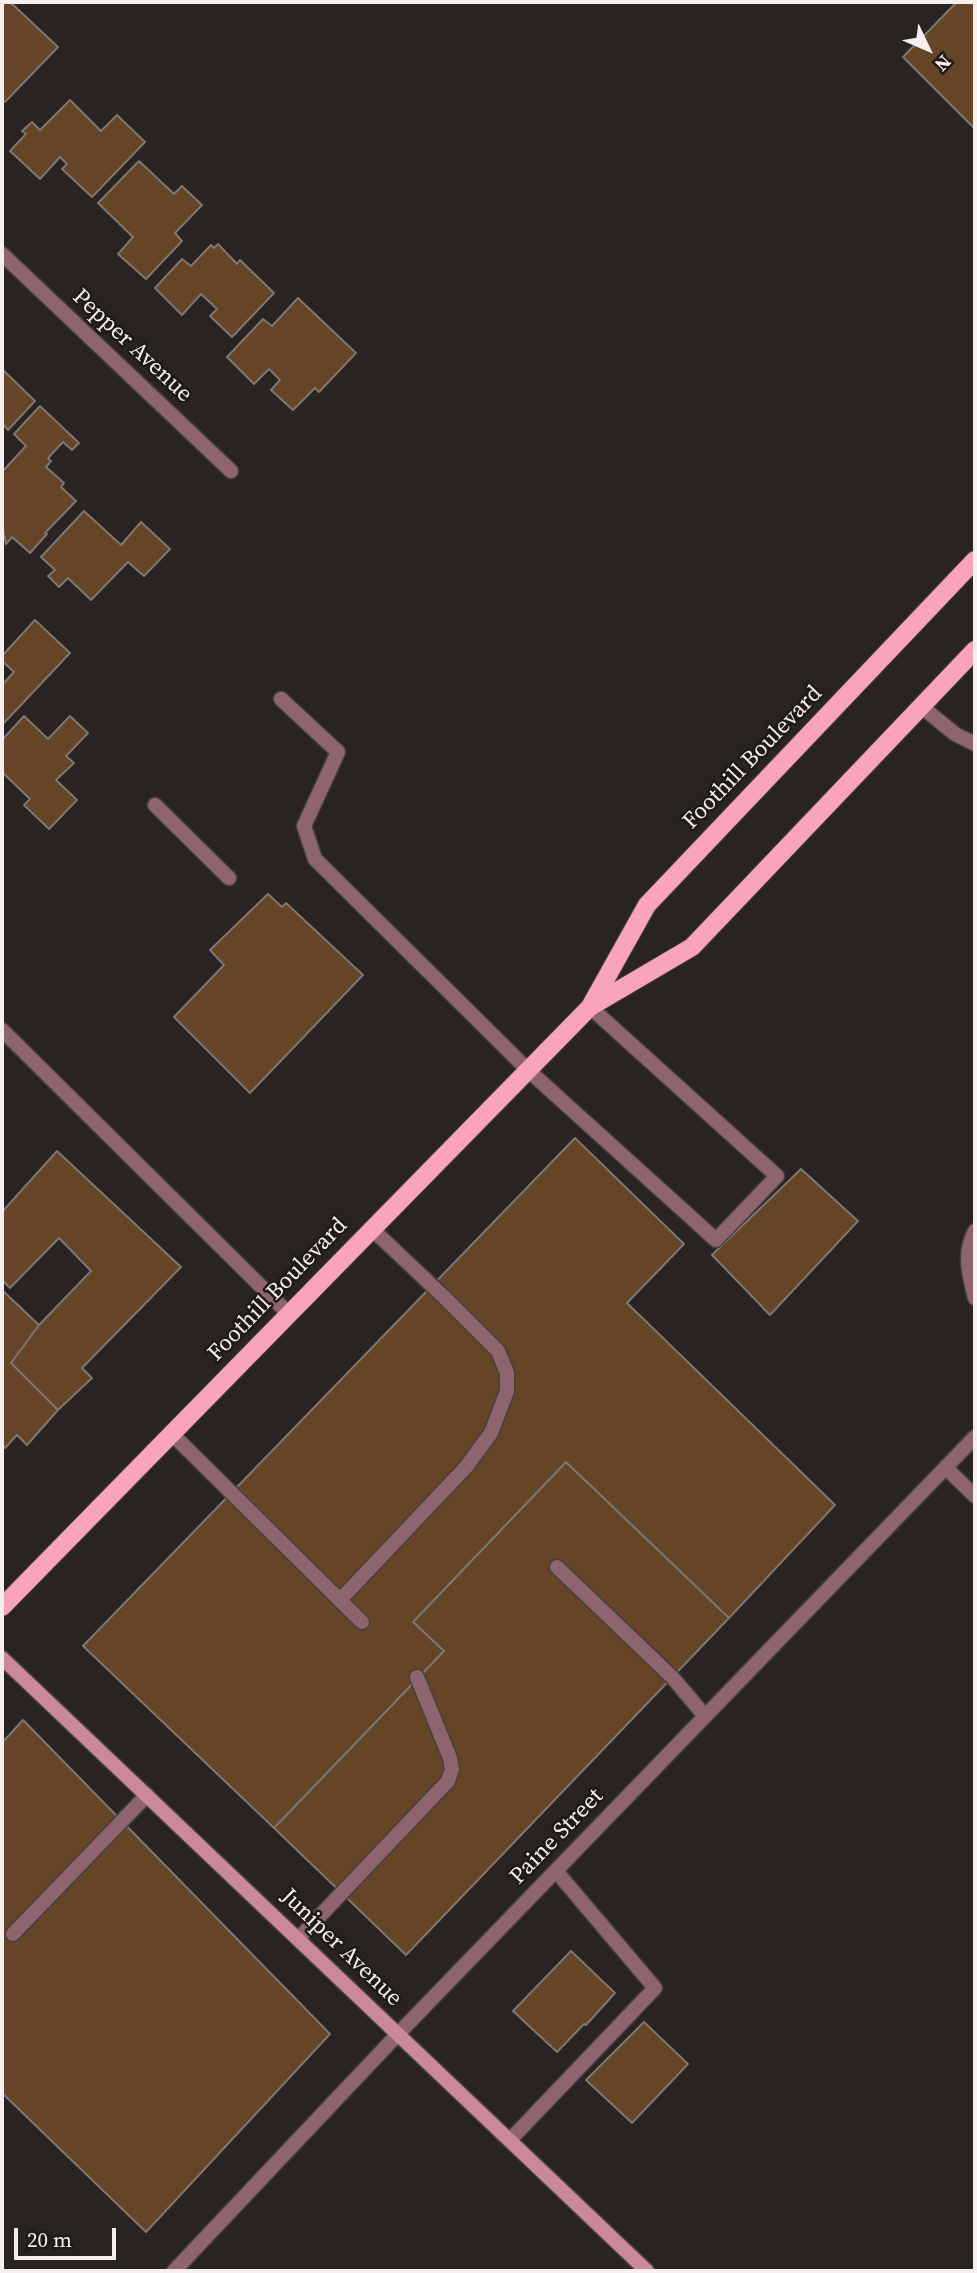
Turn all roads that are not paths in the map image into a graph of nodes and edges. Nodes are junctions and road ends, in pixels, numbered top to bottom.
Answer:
1 (2, 254) edge
2 (231, 471) dead end
3 (975, 560) edge
4 (975, 650) edge
5 (281, 699) dead end
6 (922, 707) junction
7 (975, 744) edge
8 (155, 805) dead end
9 (229, 878) dead end
10 (590, 1007) junction
11 (2, 1030) edge
12 (528, 1070) junction
13 (372, 1230) junction
14 (975, 1231) edge
15 (975, 1298) edge
16 (289, 1314) junction
17 (172, 1434) junction
18 (975, 1437) edge
19 (946, 1468) junction
20 (975, 1496) edge
21 (557, 1567) dead end
22 (340, 1600) junction
23 (2, 1608) edge
24 (362, 1622) dead end
25 (2, 1658) edge
26 (417, 1677) dead end
27 (705, 1716) junction
28 (147, 1795) junction
29 (556, 1871) junction
30 (13, 1934) dead end
31 (298, 1939) junction
32 (398, 2034) junction
33 (510, 2140) junction
34 (174, 2271) edge
35 (647, 2271) edge

1 - 2 street, Pepper Avenue
3 - 10 main road, Foothill Boulevard
4 - 6 main road, Foothill Boulevard
5 - 12 street
6 - 7 street
6 - 10 main road, Foothill Boulevard
8 - 9 street
10 - 12 main road, Foothill Boulevard
10 - 12 street
11 - 16 street
12 - 13 main road, Foothill Boulevard
13 - 16 main road, Foothill Boulevard
13 - 22 street
14 - 15 street
16 - 17 main road, Foothill Boulevard
17 - 22 street
17 - 23 main road, Foothill Boulevard
18 - 19 street, Paine Street
19 - 20 street
19 - 27 street, Paine Street
21 - 27 street
22 - 24 street
25 - 28 street, Juniper Avenue
26 - 31 street
27 - 29 street, Paine Street
28 - 30 street
28 - 31 street, Juniper Avenue
29 - 32 street, Paine Street
29 - 33 street
31 - 32 street, Juniper Avenue
32 - 33 street, Juniper Avenue
32 - 34 street, Paine Street
33 - 35 street, Juniper Avenue

